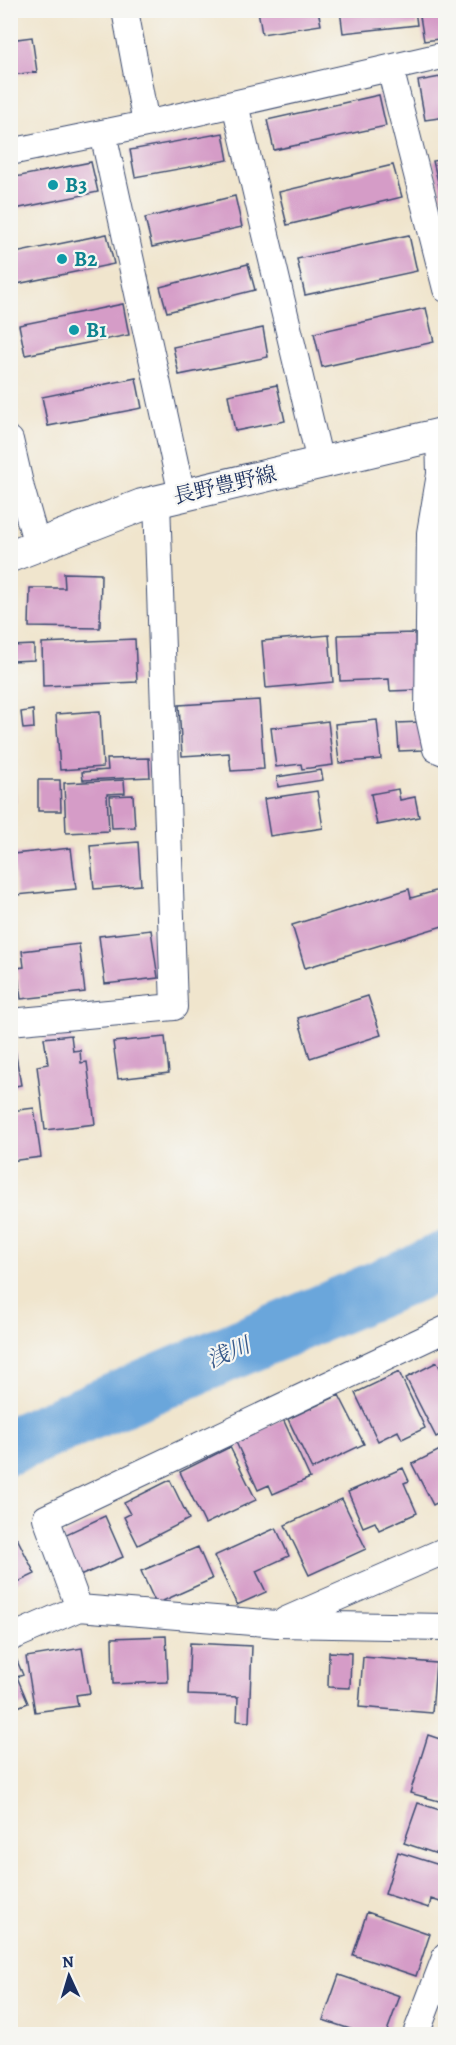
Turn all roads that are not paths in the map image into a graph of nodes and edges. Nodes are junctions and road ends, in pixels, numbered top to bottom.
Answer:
1 (124, 10) edge
2 (446, 55) edge
3 (390, 68) junction
4 (235, 104) junction
5 (146, 124) junction
6 (103, 133) junction
7 (10, 152) edge
8 (446, 289) edge
9 (442, 434) edge
10 (10, 440) edge
11 (320, 462) junction
12 (16, 489) edge
13 (170, 498) junction
14 (24, 550) edge
15 (446, 753) edge
16 (10, 1023) edge
17 (446, 1329) edge
18 (446, 1551) edge
19 (79, 1608) junction
20 (277, 1624) junction
21 (446, 1627) edge
22 (10, 1638) edge
23 (446, 1955) edge
24 (416, 2034) edge

1 - 5 street
2 - 3 street
3 - 4 street
3 - 8 street
4 - 5 street
4 - 11 street
5 - 6 street
6 - 7 street
6 - 13 street
9 - 11 street, 長野豊野線
9 - 15 street
10 - 12 street
11 - 13 street, 長野豊野線
12 - 14 street
13 - 14 street, 長野豊野線
13 - 16 street
17 - 19 street
18 - 20 street
19 - 20 street
19 - 22 street
20 - 21 street
23 - 24 street

